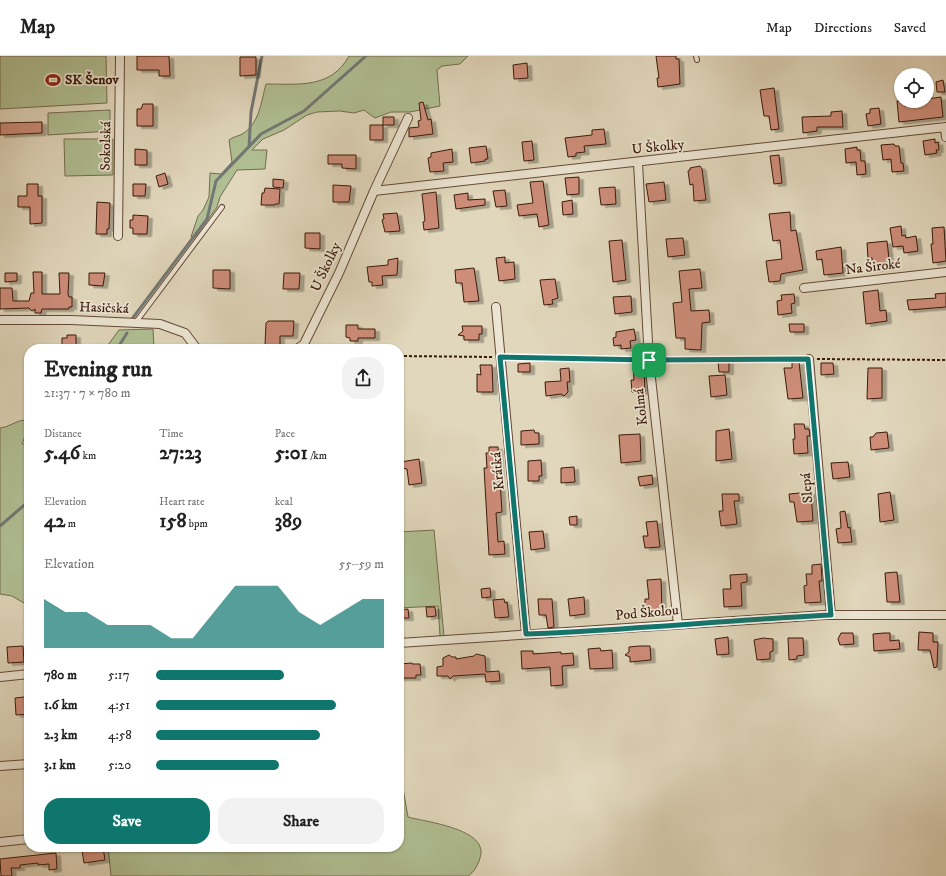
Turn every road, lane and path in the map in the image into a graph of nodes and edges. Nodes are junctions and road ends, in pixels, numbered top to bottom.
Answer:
1 (120, 56) edge
2 (408, 118) dead end
3 (946, 127) edge
4 (946, 136) edge
5 (638, 163) junction
6 (374, 191) junction
7 (222, 207) dead end
8 (118, 236) dead end
9 (946, 272) edge
10 (804, 288) dead end
11 (496, 307) dead end
12 (0, 320) edge
13 (136, 322) junction
14 (193, 344) edge
15 (304, 344) edge
16 (404, 356) edge
17 (500, 357) junction
18 (808, 359) junction
19 (649, 360) junction
20 (946, 360) edge
21 (831, 615) junction
22 (946, 615) edge
23 (678, 624) junction
24 (526, 634) junction
25 (404, 643) edge
26 (24, 675) edge
27 (0, 677) edge
28 (24, 764) edge
29 (0, 766) edge
30 (24, 840) edge
31 (0, 842) edge

1 - 8 street, Sokolská
2 - 6 street, U Školky
3 - 4 street
3 - 5 street, U Školky
5 - 6 street, U Školky
5 - 19 street, Kolmá
6 - 15 street, U Školky
7 - 13 lane
9 - 10 street, Na Široké
11 - 17 street, Krátká
12 - 13 street, Hasičská
13 - 14 street, Hasičská
16 - 17 path
17 - 19 path
17 - 24 street, Krátká
18 - 19 path
18 - 20 path
18 - 21 street, Slepá
19 - 23 street, Kolmá
21 - 22 street, Pod Školou
21 - 23 street, Pod Školou
23 - 24 street, Pod Školou
24 - 25 street, Pod Školou
26 - 27 street
28 - 29 street
30 - 31 street

